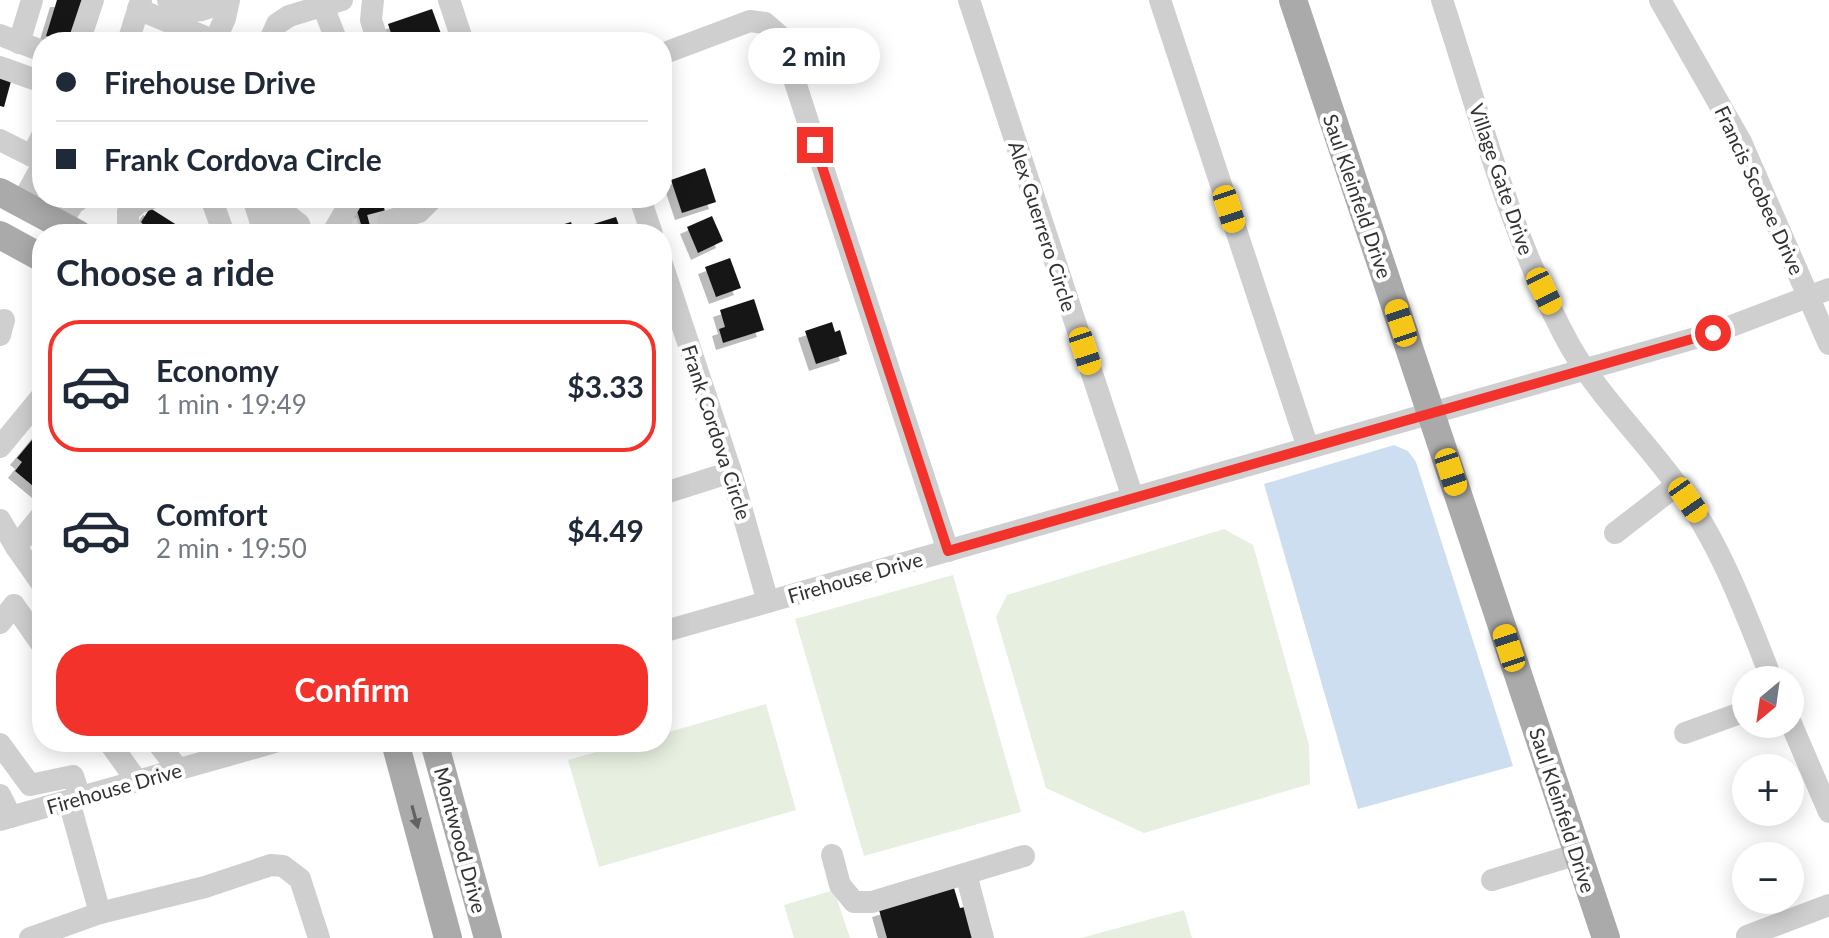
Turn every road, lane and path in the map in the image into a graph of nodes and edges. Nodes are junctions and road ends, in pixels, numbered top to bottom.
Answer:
1 (32, 0) edge
2 (93, 0) edge
3 (107, 0) edge
4 (168, 0) edge
5 (227, 0) edge
6 (449, 0) edge
7 (969, 0) edge
8 (1160, 0) edge
9 (1293, 0) edge
10 (1442, 0) edge
11 (1660, 0) edge
12 (378, 1) edge
13 (333, 3) edge
14 (139, 4) edge
15 (287, 8) edge
16 (82, 32) edge
17 (97, 32) edge
18 (131, 32) edge
19 (196, 32) edge
20 (220, 32) edge
21 (273, 32) edge
22 (336, 32) edge
23 (375, 32) edge
24 (460, 32) edge
25 (10, 39) edge
26 (32, 47) edge
27 (672, 50) edge
28 (0, 67) edge
29 (32, 78) edge
30 (0, 140) edge
31 (32, 157) edge
32 (32, 171) edge
33 (7, 205) edge
34 (270, 208) edge
35 (423, 208) edge
36 (43, 224) edge
37 (299, 224) edge
38 (395, 224) tunnel mouth
39 (0, 235) edge
40 (32, 253) edge
41 (1819, 293) edge
42 (672, 298) edge
43 (1829, 344) edge
44 (1585, 369) junction
45 (32, 408) edge
46 (1431, 413) junction
47 (0, 447) edge
48 (1308, 448) junction
49 (731, 472) junction
50 (1677, 485) junction
51 (672, 491) edge
52 (1133, 498) junction
53 (0, 520) edge
54 (32, 527) edge
55 (1615, 533) dead end
56 (16, 547) junction
57 (948, 551) junction
58 (32, 570) edge
59 (768, 602) junction
60 (0, 623) edge
61 (672, 629) edge
62 (32, 631) edge
63 (1766, 666) edge
64 (1732, 716) edge
65 (1685, 733) dead end
66 (1797, 738) edge
67 (0, 744) edge
68 (116, 752) edge
69 (165, 752) edge
70 (237, 752) edge
71 (398, 752) edge
72 (437, 752) edge
73 (178, 769) junction
74 (137, 781) junction
75 (0, 795) edge
76 (74, 799) junction
77 (1829, 812) edge
78 (6, 819) edge
79 (1578, 854) junction
80 (832, 855) dead end
81 (1024, 856) dead end
82 (966, 874) junction
83 (1492, 880) dead end
84 (1829, 905) edge
85 (100, 913) junction
86 (1747, 936) edge
87 (30, 938) edge
88 (319, 938) edge
89 (448, 938) edge
90 (488, 938) edge
91 (983, 938) edge
92 (1606, 938) edge

1 - 25 street
2 - 16 street
3 - 17 street
4 - 5 street
5 - 20 street
6 - 24 street
7 - 52 street, Alex Guerrero Circle
8 - 48 street
9 - 46 main road, Saul Kleinfeld Drive
10 - 44 street, Village Gate Drive
11 - 41 street, Francis Scobee Drive
12 - 23 street
13 - 15 street
13 - 22 street
14 - 18 street
14 - 19 street
15 - 21 street
25 - 26 street
27 - 57 street
28 - 29 street
30 - 31 street
32 - 33 street
33 - 36 main road
34 - 37 street
35 - 38 street
39 - 40 main road
41 - 43 street, Francis Scobee Drive
41 - 44 street, Firehouse Drive
42 - 49 street, Frank Cordova Circle
44 - 46 street, Firehouse Drive
44 - 50 street, Village Gate Drive
45 - 47 street
46 - 48 street, Firehouse Drive
46 - 79 main road, Saul Kleinfeld Drive
48 - 52 street, Firehouse Drive
49 - 51 street
49 - 59 street, Frank Cordova Circle
50 - 55 street
50 - 63 street, Village Gate Drive
52 - 57 street, Firehouse Drive
53 - 56 street
54 - 56 street
56 - 58 street
57 - 59 street, Firehouse Drive
59 - 61 street, Firehouse Drive
60 - 62 street
64 - 65 street
66 - 77 street
67 - 76 street
68 - 74 street
69 - 73 street
70 - 73 street, Firehouse Drive
71 -> 89 main road, Montwood Drive
72 - 90 main road, Montwood Drive
73 - 74 street, Firehouse Drive
74 - 76 street, Firehouse Drive
75 - 78 street
76 - 78 street, Firehouse Drive
76 - 85 street
79 - 83 street
79 - 92 main road, Saul Kleinfeld Drive
80 - 82 street
81 - 82 street
82 - 91 street
84 - 86 street
85 - 87 street
85 - 88 street

